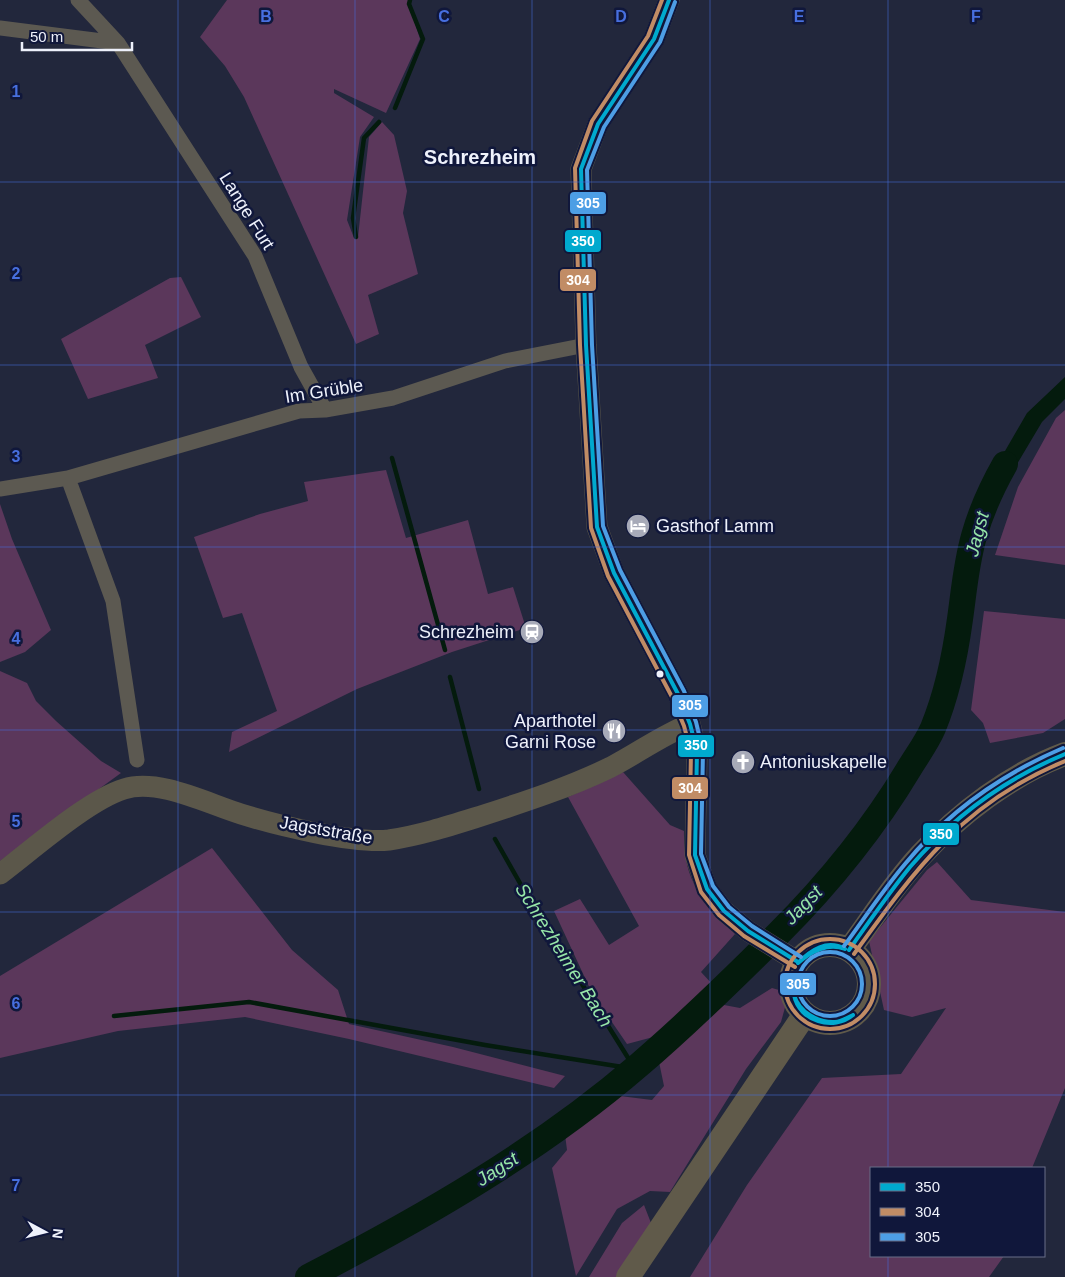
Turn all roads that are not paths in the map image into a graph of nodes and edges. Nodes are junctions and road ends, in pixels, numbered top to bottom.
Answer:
1 (78, 0) edge
2 (669, 0) edge
3 (0, 28) edge
4 (118, 43) junction
5 (586, 345) junction
6 (325, 410) junction
7 (68, 478) junction
8 (0, 488) edge
9 (690, 724) junction
10 (1065, 754) edge
11 (137, 760) dead end
12 (0, 874) edge
13 (849, 950) junction
14 (790, 957) junction
15 (805, 1014) junction
16 (628, 1277) edge

1 - 4 street, Lange Furt
2 - 5 main road
3 - 4 street
4 - 6 street, Lange Furt
5 - 6 street, Im Grüble
5 - 9 main road
6 - 7 street, Im Grüble
7 - 8 street, Im Grüble
7 - 11 street
9 - 12 main road, Jagststraße
9 - 14 main road
10 - 13 main road
13 - 14 main road
13 - 15 main road
14 - 15 main road
15 - 16 main road

